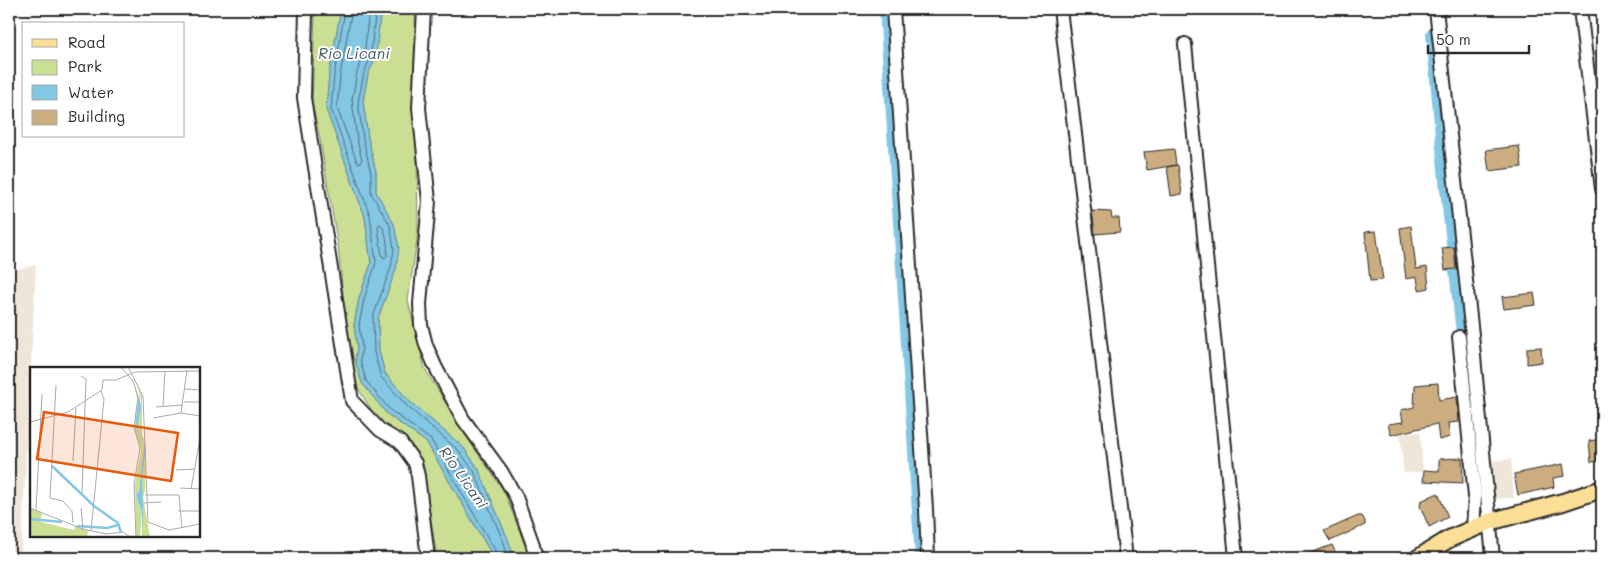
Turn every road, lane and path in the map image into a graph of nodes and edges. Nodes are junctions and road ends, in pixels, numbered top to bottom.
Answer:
1 (306, 9) edge
2 (424, 9) edge
3 (893, 9) edge
4 (1060, 9) edge
5 (1436, 9) edge
6 (1580, 9) edge
7 (1185, 44) dead end
8 (1602, 189) edge
9 (1459, 337) dead end
10 (1602, 489) edge
11 (1489, 522) junction
12 (1473, 529) junction
13 (428, 558) edge
14 (536, 558) edge
15 (928, 558) edge
16 (1126, 558) edge
17 (1236, 558) edge
18 (1418, 558) edge
19 (1493, 558) edge

1 - 13 street
2 - 14 street
3 - 15 street
4 - 16 street
5 - 11 street
6 - 8 street
7 - 17 street
9 - 12 street
10 - 11 main road
11 - 12 main road
11 - 19 street
12 - 18 main road

